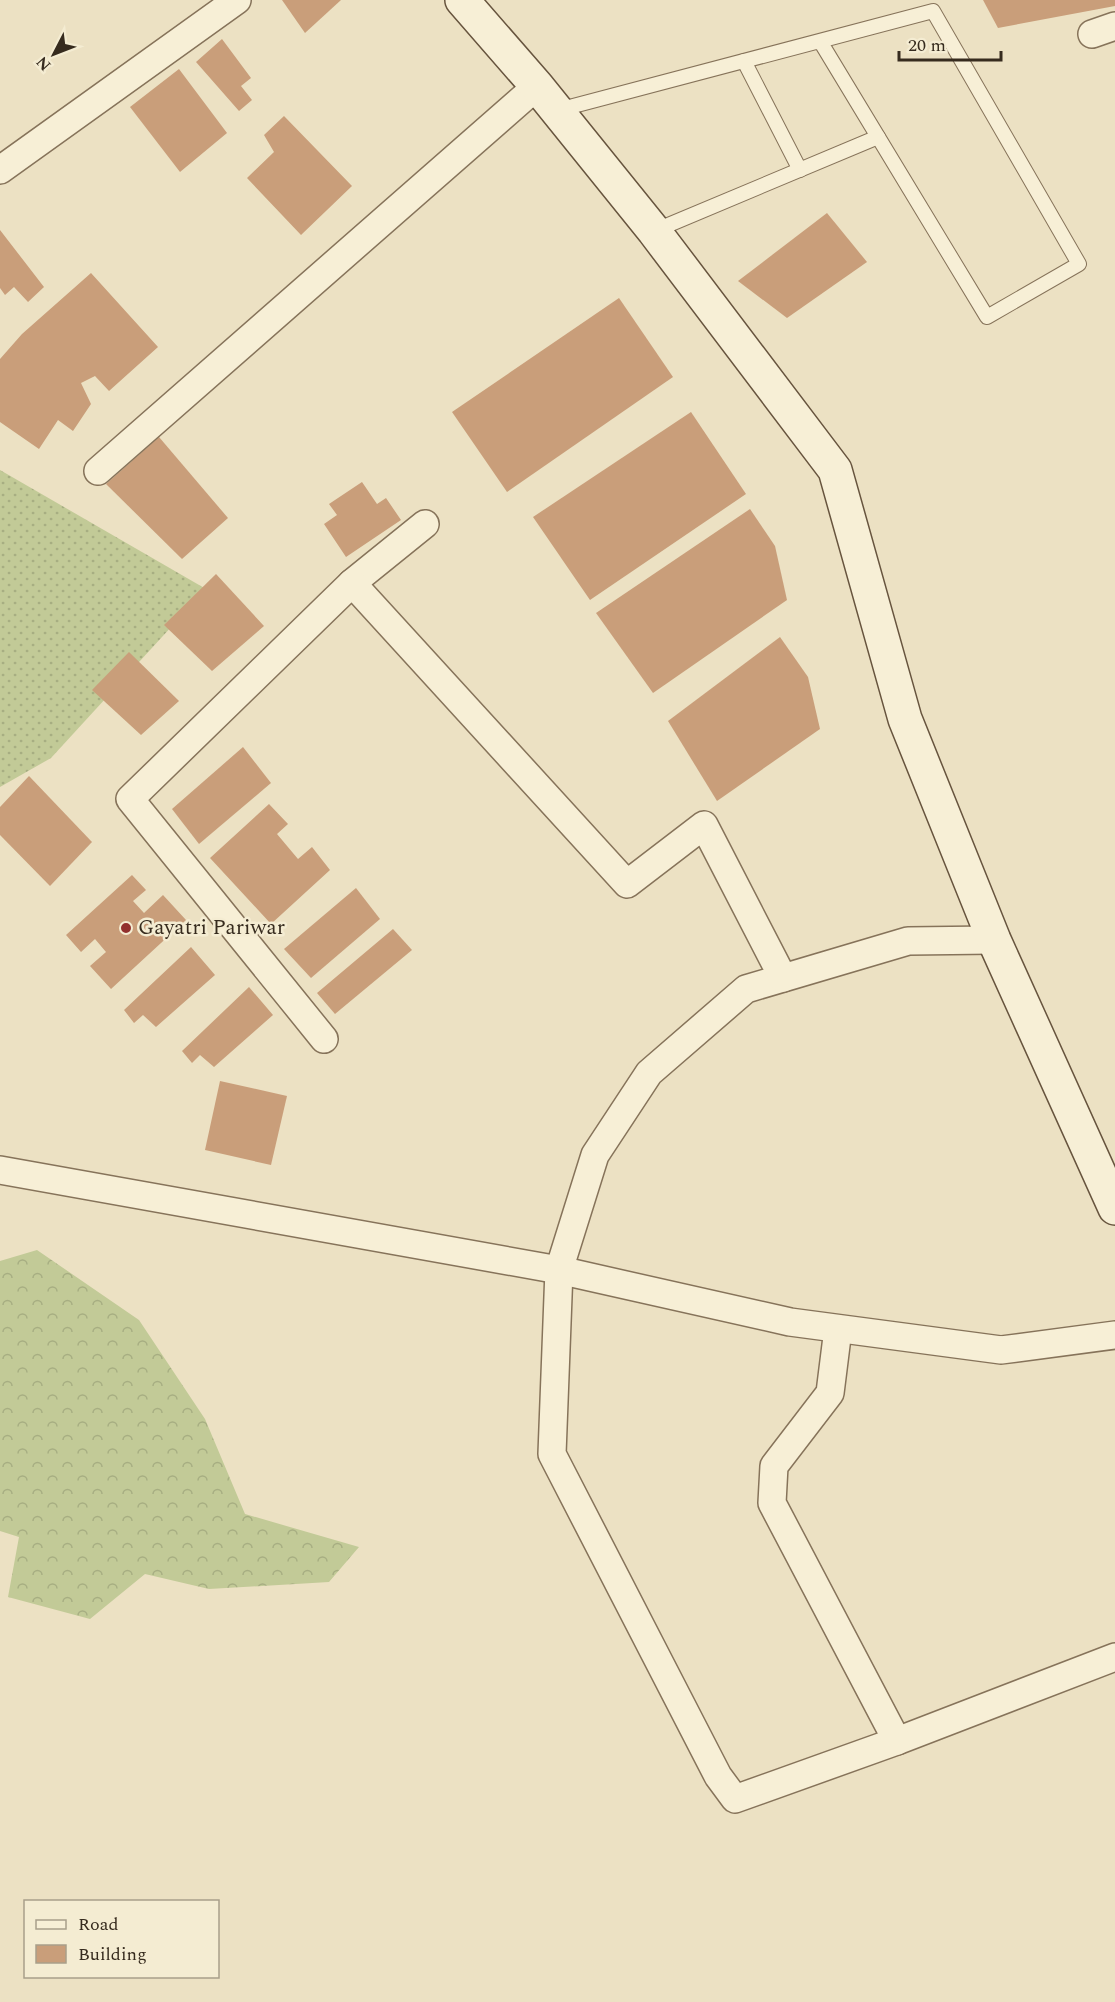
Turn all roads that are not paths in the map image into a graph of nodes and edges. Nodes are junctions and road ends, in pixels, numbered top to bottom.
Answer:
1 (237, 0) edge
2 (462, 0) edge
3 (820, 41) junction
4 (744, 61) junction
5 (547, 98) junction
6 (878, 137) junction
7 (0, 170) edge
8 (800, 170) junction
9 (654, 231) junction
10 (98, 471) dead end
11 (425, 524) dead end
12 (352, 583) junction
13 (994, 940) junction
14 (783, 978) junction
15 (324, 1039) dead end
16 (0, 1170) edge
17 (1115, 1208) edge
18 (559, 1270) junction
19 (837, 1329) junction
20 (1115, 1335) edge
21 (1115, 1657) edge
22 (897, 1741) junction

1 - 7 street
2 - 5 street
3 - 4 lane
3 - 6 lane
3 - 6 lane
4 - 5 lane
4 - 8 lane
5 - 9 street
5 - 10 street
6 - 8 lane
8 - 9 lane
9 - 13 street
11 - 12 street
12 - 14 street
12 - 15 street
13 - 14 street
13 - 17 street
14 - 18 street
16 - 18 street
18 - 19 street
18 - 22 street
19 - 20 street
19 - 22 street
21 - 22 street

